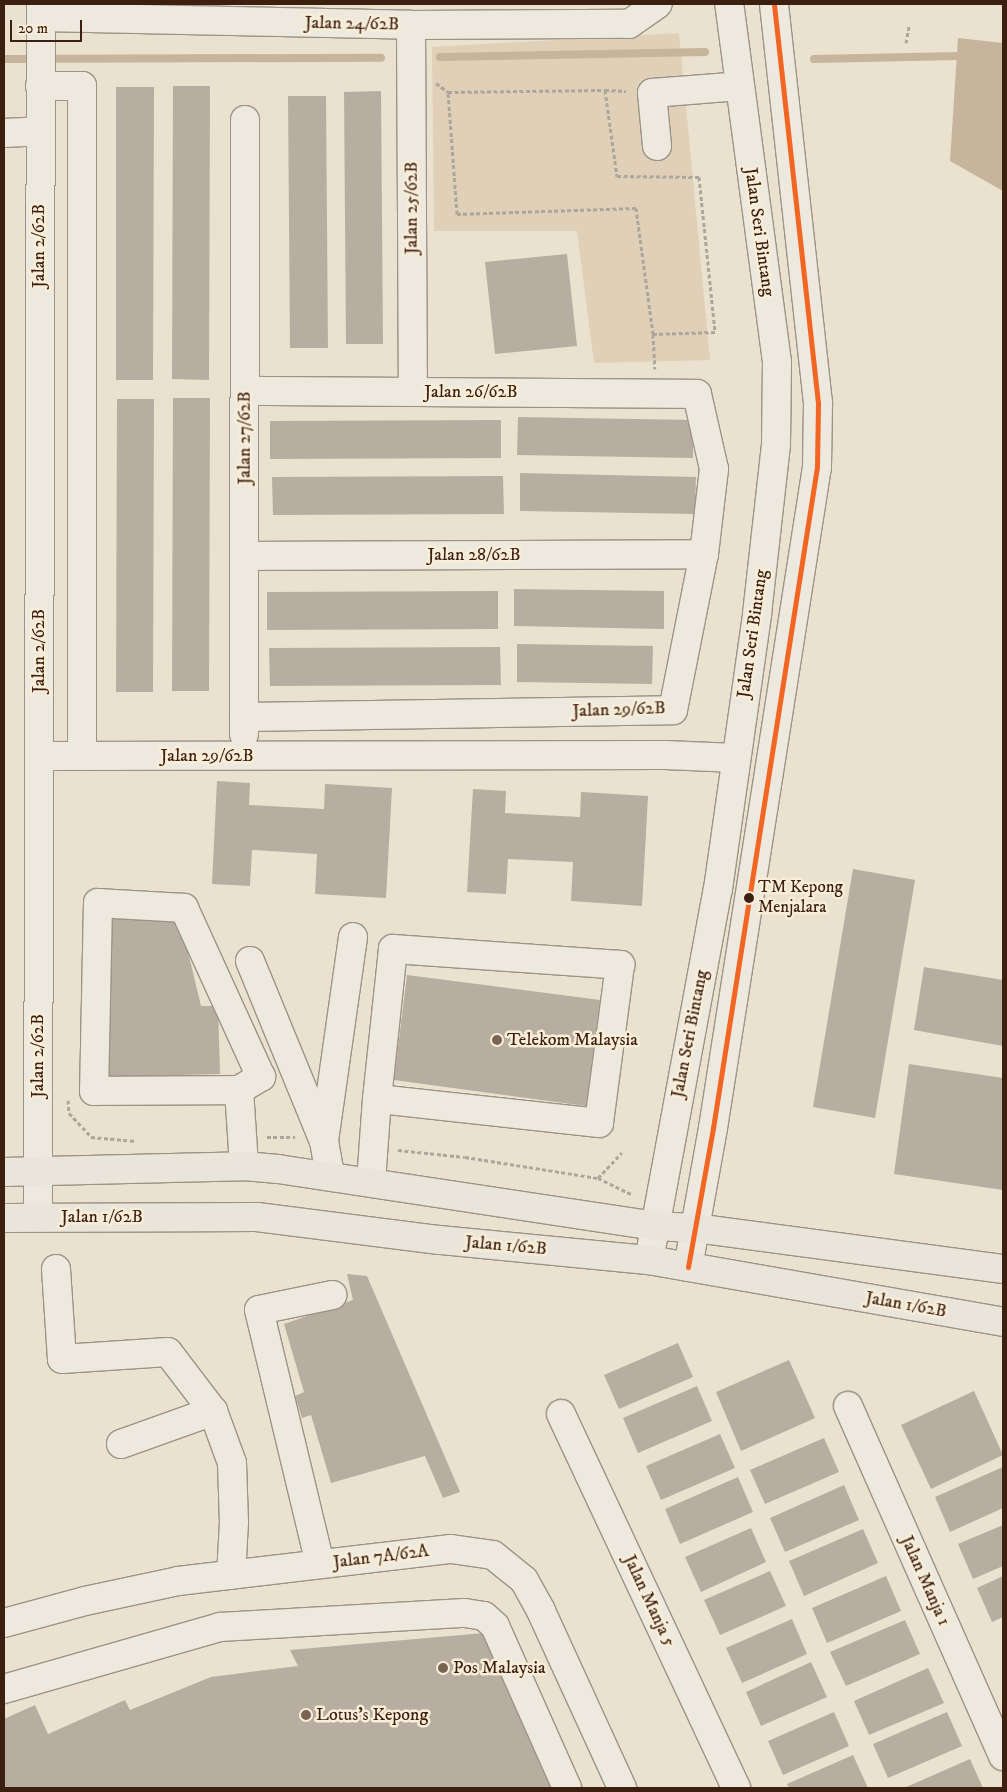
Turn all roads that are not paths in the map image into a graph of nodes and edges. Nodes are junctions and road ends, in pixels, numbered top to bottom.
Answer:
1 (729, 4) edge
2 (774, 4) edge
3 (658, 5) edge
4 (41, 10) edge
5 (410, 25) junction
6 (40, 86) junction
7 (740, 86) junction
8 (245, 120) dead end
9 (40, 131) junction
10 (4, 133) edge
11 (657, 146) dead end
12 (245, 391) junction
13 (413, 392) junction
14 (697, 394) joint
15 (704, 554) junction
16 (244, 556) junction
17 (244, 717) junction
18 (39, 756) junction
19 (82, 756) junction
20 (244, 756) junction
21 (736, 758) junction
22 (353, 937) dead end
23 (250, 961) dead end
24 (239, 1090) junction
25 (377, 1099) junction
26 (324, 1141) junction
27 (244, 1166) junction
28 (38, 1171) junction
29 (4, 1172) edge
30 (330, 1176) junction
31 (371, 1182) junction
32 (38, 1217) junction
33 (4, 1218) edge
34 (653, 1226) junction
35 (695, 1228) junction
36 (648, 1260) junction
37 (688, 1267) junction
38 (56, 1269) dead end
39 (1003, 1269) edge
40 (332, 1296) dead end
41 (1003, 1322) edge
42 (848, 1406) dead end
43 (213, 1411) junction
44 (561, 1414) dead end
45 (121, 1444) dead end
46 (320, 1564) junction
47 (231, 1575) junction
48 (4, 1623) edge
49 (5, 1682) edge
50 (1003, 1756) edge
51 (567, 1788) edge
52 (622, 1788) edge
53 (736, 1788) edge

1 - 7 street, Jalan Seri Bintang
2 - 35 street, Jalan Seri Bintang
3 - 5 street, Jalan 24/62B
4 - 5 street, Jalan 24/62B
4 - 6 street, Jalan 2/62B
5 - 13 street, Jalan 25/62B
6 - 9 street, Jalan 2/62B
6 - 19 street
7 - 11 street
7 - 21 street, Jalan Seri Bintang
8 - 12 street, Jalan 27/62B
9 - 10 street
9 - 18 street, Jalan 2/62B
12 - 13 street, Jalan 26/62B
12 - 16 street, Jalan 27/62B
13 - 14 street, Jalan 26/62B
14 - 15 street, Jalan 29/62B
15 - 16 street, Jalan 28/62B
15 - 17 street, Jalan 29/62B
16 - 17 street, Jalan 27/62B
17 - 20 street, Jalan 27/62B
18 - 19 street, Jalan 29/62B
18 - 28 street, Jalan 2/62B
19 - 20 street, Jalan 29/62B
20 - 21 street, Jalan 29/62B
21 - 34 street, Jalan Seri Bintang
22 - 26 street
23 - 26 street
24 - 24 street
24 - 27 street
25 - 25 street
25 - 31 street
26 - 30 street
27 - 28 main road
27 - 30 main road
28 - 29 main road
28 - 32 street, Jalan 2/62B
30 - 31 main road
31 - 34 main road
32 - 33 main road, Jalan 1/62B
32 - 36 main road, Jalan 1/62B
34 - 35 main road
34 - 36 street, Jalan Seri Bintang
35 - 37 street, Jalan Seri Bintang
35 - 39 main road
36 - 37 main road, Jalan 1/62B
37 - 41 main road, Jalan 1/62B
38 - 43 street
40 - 46 street
42 - 50 street, Jalan Manja 1
43 - 45 street
43 - 47 street
44 - 53 street, Jalan Manja 5
46 - 47 street, Jalan 7A/62A
46 - 52 street, Jalan 7A/62A
47 - 48 street, Jalan 7A/62A
49 - 51 street

